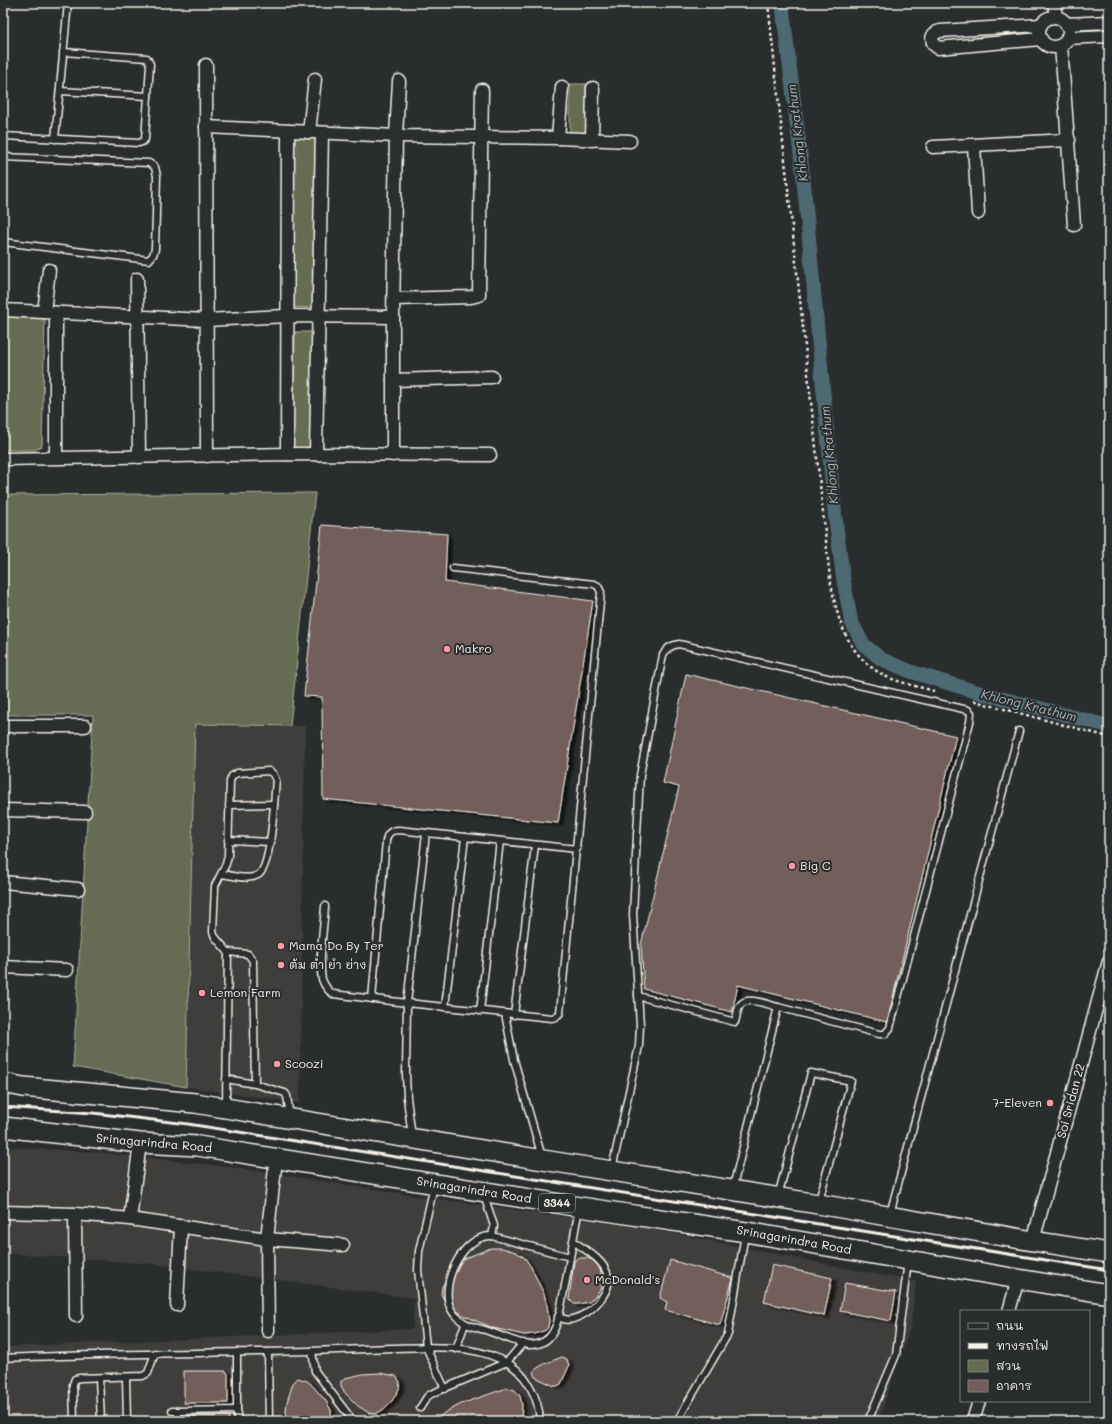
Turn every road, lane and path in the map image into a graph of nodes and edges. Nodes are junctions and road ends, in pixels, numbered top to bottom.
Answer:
1 (68, 3) edge
2 (768, 3) edge
3 (1054, 3) edge
4 (1056, 17) junction
5 (1109, 22) edge
6 (1066, 24) junction
7 (1041, 25) junction
8 (1109, 36) edge
9 (1041, 39) junction
10 (1064, 42) junction
11 (63, 52) junction
12 (206, 65) dead end
13 (315, 79) dead end
14 (399, 81) dead end
15 (562, 87) dead end
16 (593, 88) dead end
17 (482, 90) dead end
18 (60, 91) junction
19 (148, 96) junction
20 (206, 127) junction
21 (288, 131) junction
22 (309, 132) junction
23 (322, 133) junction
24 (3, 136) edge
25 (396, 136) junction
26 (481, 137) junction
27 (558, 138) junction
28 (55, 139) junction
29 (592, 140) junction
30 (1069, 140) junction
31 (630, 141) dead end
32 (974, 144) junction
33 (933, 147) dead end
34 (3, 157) edge
35 (978, 213) dead end
36 (1074, 225) dead end
37 (3, 242) edge
38 (49, 270) dead end
39 (137, 279) dead end
40 (394, 299) junction
41 (3, 310) edge
42 (44, 312) junction
43 (56, 312) junction
44 (137, 316) junction
45 (287, 316) junction
46 (318, 316) junction
47 (393, 317) junction
48 (206, 320) junction
49 (492, 377) dead end
50 (393, 380) junction
51 (287, 454) junction
52 (316, 454) junction
53 (393, 455) junction
54 (490, 455) dead end
55 (207, 456) junction
56 (56, 457) junction
57 (139, 457) junction
58 (3, 459) edge
59 (453, 568) dead end
60 (939, 692) dead end
61 (970, 700) dead end
62 (3, 726) edge
63 (85, 726) dead end
64 (1019, 731) dead end
65 (1109, 737) edge
66 (274, 804) junction
67 (229, 805) junction
68 (3, 810) edge
69 (85, 812) dead end
70 (426, 833) junction
71 (465, 837) junction
72 (228, 840) junction
73 (500, 841) junction
74 (271, 842) junction
75 (535, 845) junction
76 (577, 849) junction
77 (222, 874) junction
78 (3, 882) edge
79 (78, 889) dead end
80 (325, 906) dead end
81 (228, 952) junction
82 (1109, 960) edge
83 (3, 967) edge
84 (67, 970) dead end
85 (638, 996) junction
86 (372, 999) junction
87 (407, 1003) junction
88 (445, 1008) junction
89 (778, 1008) junction
90 (480, 1011) junction
91 (505, 1014) junction
92 (514, 1014) junction
93 (226, 1079) junction
94 (3, 1083) edge
95 (255, 1084) junction
96 (24, 1087) junction
97 (3, 1088) edge
98 (226, 1109) junction
99 (291, 1119) junction
100 (3, 1127) edge
101 (412, 1139) junction
102 (140, 1143) junction
103 (276, 1159) junction
104 (543, 1160) junction
105 (612, 1171) junction
106 (434, 1184) junction
107 (732, 1190) junction
108 (482, 1191) junction
109 (778, 1198) junction
110 (818, 1204) junction
111 (580, 1207) junction
112 (3, 1212) edge
113 (75, 1214) junction
114 (889, 1216) junction
115 (130, 1219) junction
116 (180, 1226) junction
117 (746, 1232) junction
118 (492, 1236) junction
119 (266, 1239) junction
120 (573, 1241) junction
121 (1033, 1241) junction
122 (343, 1246) dead end
123 (1109, 1253) edge
124 (570, 1257) junction
125 (909, 1260) junction
126 (1018, 1279) junction
127 (1109, 1294) edge
128 (177, 1305) dead end
129 (1009, 1310) edge
130 (76, 1316) dead end
131 (558, 1317) junction
132 (465, 1324) junction
133 (268, 1331) dead end
134 (523, 1343) junction
135 (426, 1347) junction
136 (456, 1349) junction
137 (312, 1351) junction
138 (237, 1352) junction
139 (268, 1352) junction
140 (156, 1353) junction
141 (3, 1358) edge
142 (507, 1362) junction
143 (126, 1377) junction
144 (99, 1378) junction
145 (445, 1389) junction
146 (980, 1402) edge
147 (420, 1408) dead end
148 (237, 1410) junction
149 (74, 1421) edge
150 (101, 1421) edge
151 (128, 1421) edge
152 (178, 1421) edge
153 (237, 1421) edge
154 (269, 1421) edge
155 (352, 1421) edge
156 (540, 1421) edge
157 (677, 1421) edge
158 (868, 1421) edge
159 (973, 1421) edge

1 - 11 lane
2 - 60 path
3 - 4 street
4 - 6 street
4 - 7 street
5 - 6 street
6 - 10 street
7 - 9 street
7 - 9 street
8 - 10 street
9 - 10 street
10 - 30 street
11 - 18 lane
11 - 19 lane
12 - 20 street
13 - 22 street
14 - 25 street
15 - 27 street
16 - 29 street
17 - 26 street
18 - 19 lane
18 - 28 lane
19 - 28 lane
20 - 21 street
20 - 48 street
21 - 22 street
21 - 45 street
22 - 23 street
23 - 25 street
23 - 46 street
24 - 28 lane
25 - 26 street
25 - 40 street
26 - 27 street
26 - 40 street
27 - 29 street
29 - 31 street
30 - 32 street
30 - 36 street
32 - 33 street
32 - 35 street
34 - 37 lane
38 - 42 street
39 - 44 street
40 - 47 street
41 - 42 street
42 - 43 street
43 - 44 street
43 - 56 street
44 - 48 street
44 - 57 street
45 - 46 street
45 - 48 street
45 - 51 street
46 - 47 street
46 - 52 street
47 - 50 street
48 - 55 street
49 - 50 street
50 - 53 street
51 - 52 street
51 - 55 street
52 - 53 street
53 - 54 street
55 - 57 street
56 - 57 street
56 - 58 street
59 - 76 lane
61 - 65 path
62 - 63 street
64 - 114 lane
66 - 67 lane
66 - 67 lane
66 - 74 lane
67 - 72 lane
68 - 69 street
70 - 71 lane
70 - 86 lane
70 - 87 lane
71 - 73 lane
71 - 88 lane
72 - 74 lane
72 - 77 lane
73 - 75 lane
73 - 90 lane
74 - 77 lane
75 - 76 lane
75 - 92 lane
76 - 92 lane
77 - 81 lane
78 - 79 street
80 - 86 lane
81 - 93 lane
81 - 95 lane
82 - 121 street, Soi Sridan 22
83 - 84 street
85 - 89 lane
85 - 89 lane
85 - 105 lane
86 - 87 lane
87 - 88 lane
87 - 101 lane
88 - 90 lane
89 - 107 lane
90 - 91 lane
91 - 92 lane
91 - 104 lane
93 - 95 lane
93 - 98 lane
94 - 96 main road
95 - 99 lane
96 - 97 main road
96 - 98 main road
98 - 99 main road
99 - 101 main road
100 - 102 main road, Srinagarindra Road / 3344
101 - 104 main road
102 - 103 main road, Srinagarindra Road / 3344
102 - 115 street
103 - 106 main road, Srinagarindra Road / 3344
103 - 119 street
104 - 105 main road
105 - 107 main road
106 - 108 main road, Srinagarindra Road / 3344
106 - 135 lane
107 - 109 main road
108 - 111 main road, Srinagarindra Road / 3344
108 - 118 lane
109 - 110 main road
109 - 110 lane
110 - 114 main road
111 - 117 main road, Srinagarindra Road / 3344
111 - 120 lane
112 - 113 street
113 - 115 street
113 - 130 street
114 - 121 main road
115 - 116 street
116 - 119 street
116 - 128 street
117 - 125 main road, Srinagarindra Road / 3344
117 - 157 lane
118 - 124 lane
118 - 132 lane
119 - 122 street
119 - 133 street
120 - 124 lane
120 - 131 lane
121 - 123 main road
124 - 131 lane
125 - 126 main road, Srinagarindra Road / 3344
125 - 158 lane
126 - 127 main road, Srinagarindra Road / 3344
126 - 129 street
131 - 134 lane
132 - 134 lane
132 - 136 lane
134 - 142 lane
135 - 136 lane
135 - 137 lane
135 - 145 lane
136 - 142 lane
137 - 139 lane
137 - 155 lane
138 - 139 lane
138 - 140 lane
138 - 148 lane
139 - 154 lane
140 - 141 lane
140 - 143 lane
142 - 145 lane
142 - 156 lane
143 - 144 lane
143 - 151 lane
144 - 149 lane
144 - 150 lane
145 - 147 lane
146 - 159 street
148 - 152 lane
148 - 153 lane

